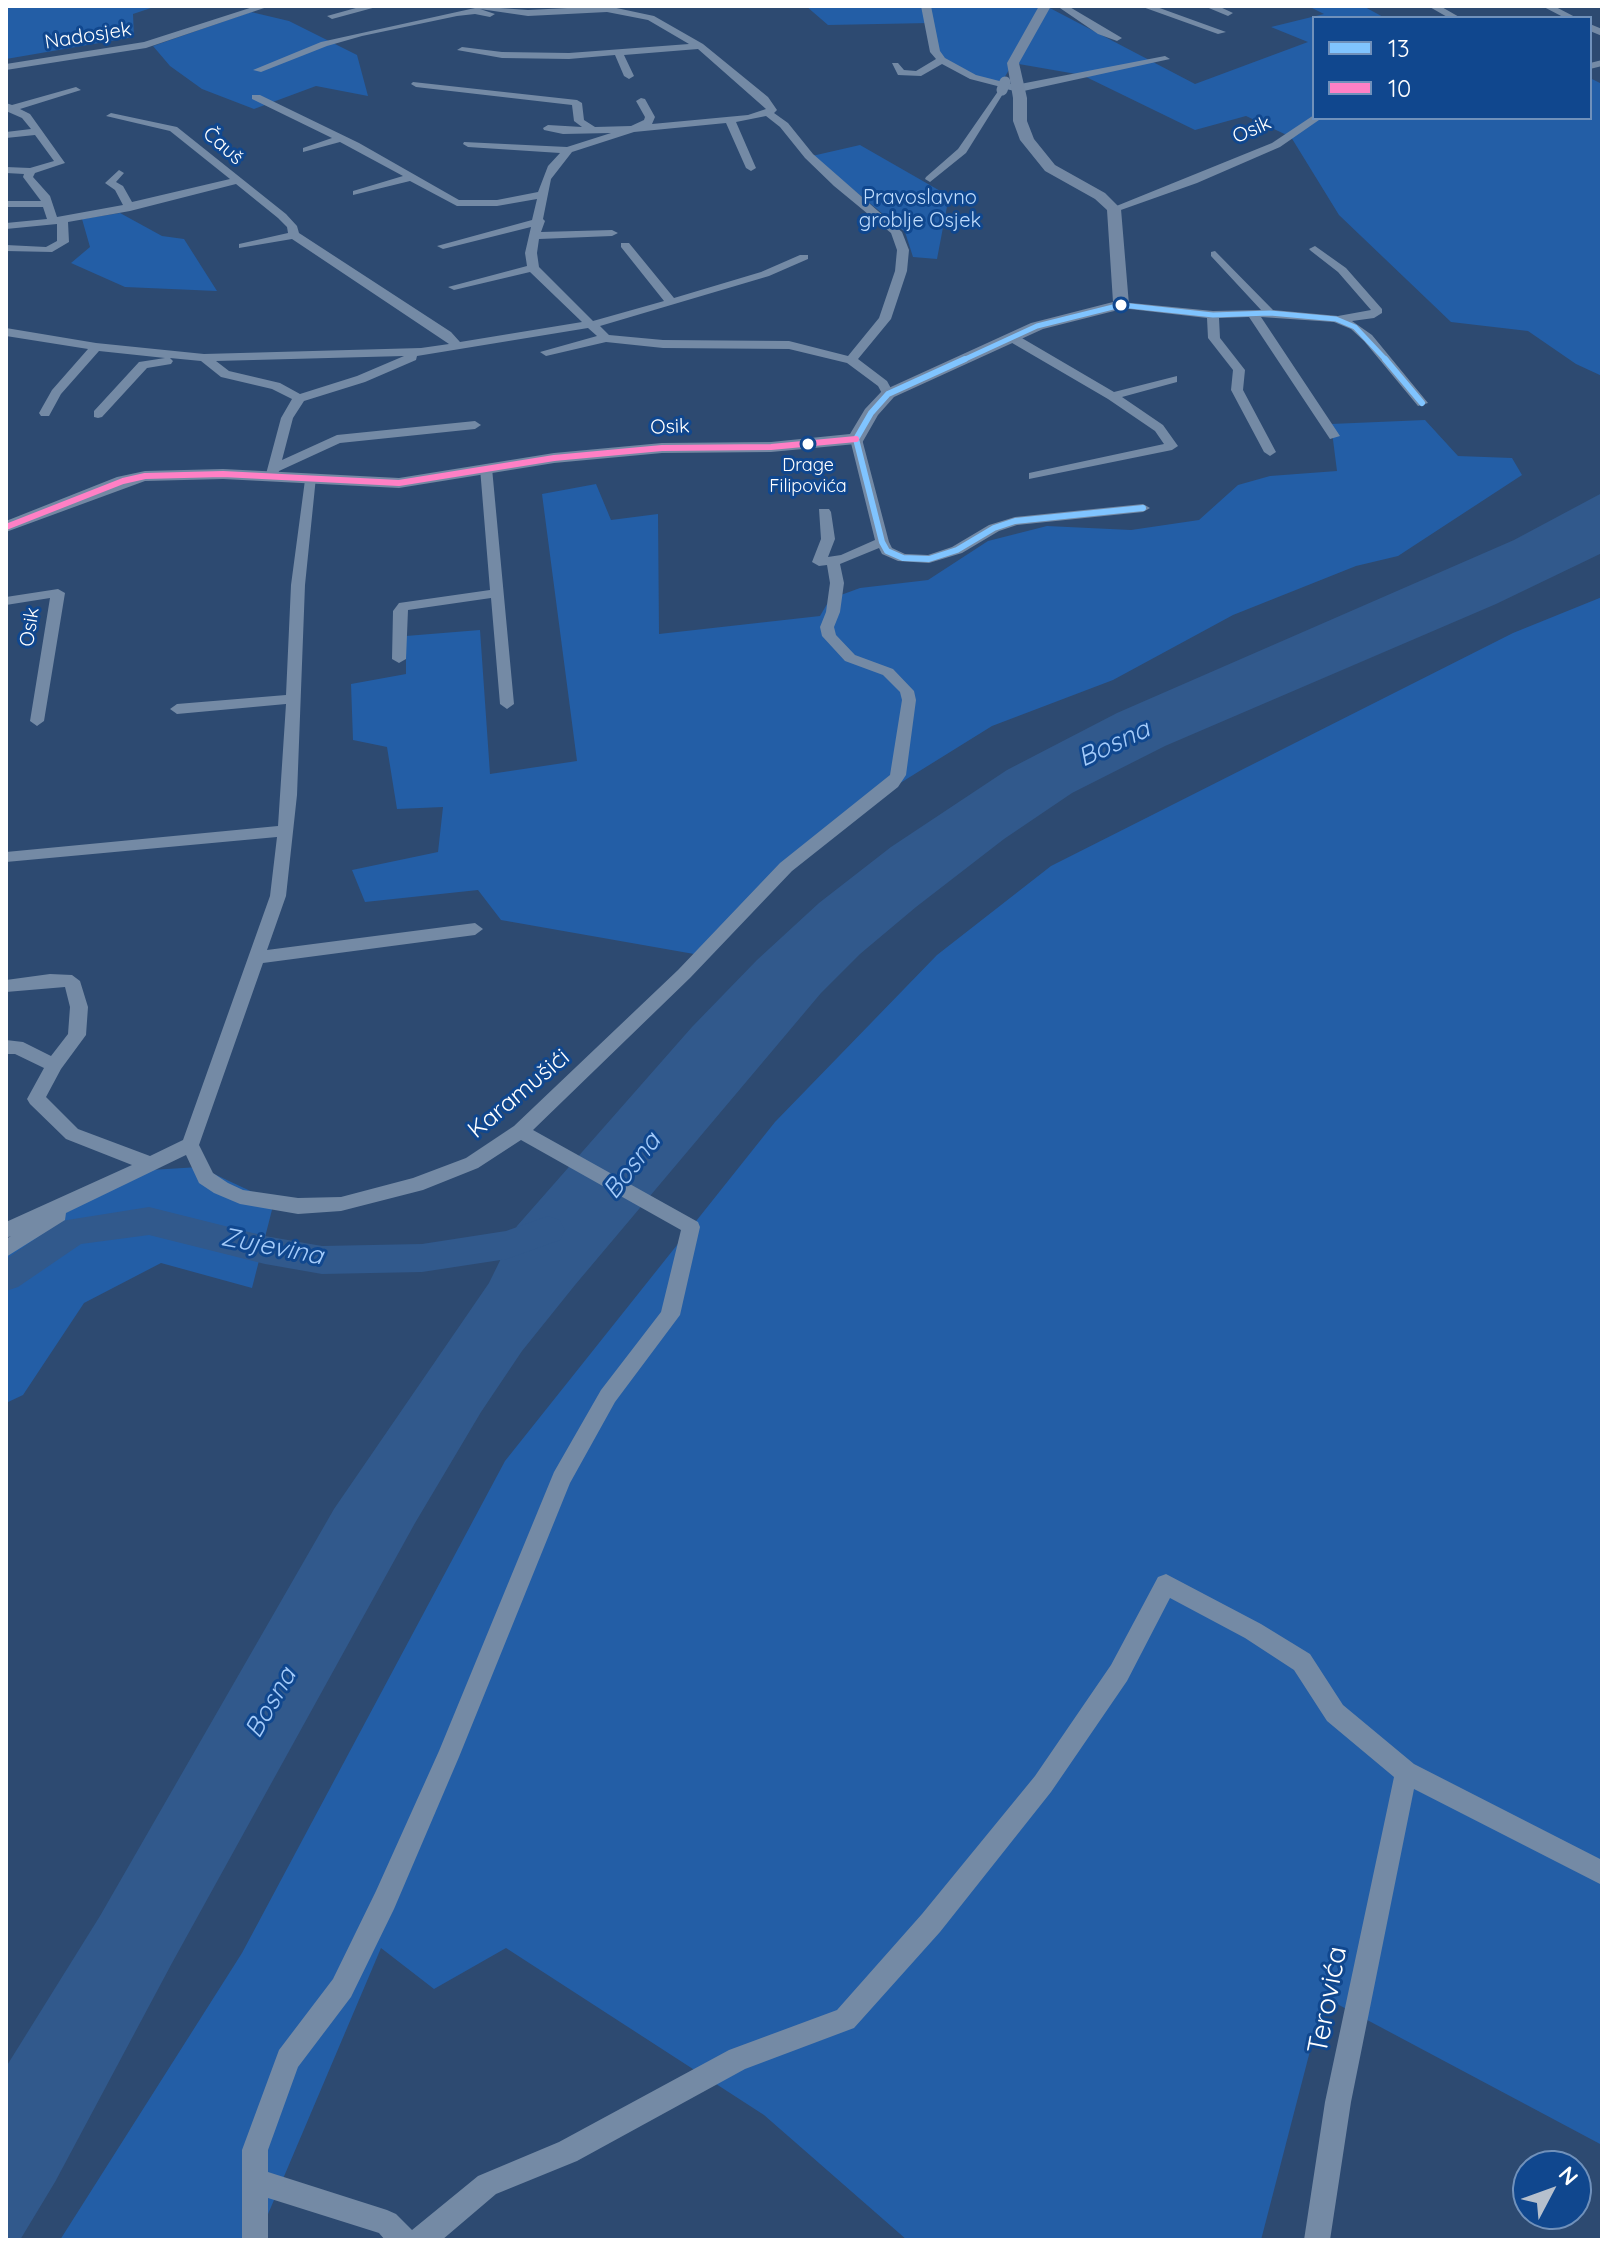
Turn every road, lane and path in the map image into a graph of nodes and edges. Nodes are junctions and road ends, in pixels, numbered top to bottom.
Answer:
1 (265, 6) edge
2 (375, 6) edge
3 (477, 6) edge
4 (623, 6) edge
5 (926, 6) edge
6 (1045, 6) edge
7 (1062, 6) edge
8 (1145, 6) edge
9 (1209, 6) edge
10 (1433, 6) edge
11 (1547, 6) edge
12 (528, 13) junction
13 (1228, 13) dead end
14 (636, 14) junction
15 (332, 16) dead end
16 (1452, 16) edge
17 (1568, 16) edge
18 (1187, 19) junction
19 (415, 23) junction
20 (1162, 28) dead end
21 (1221, 32) dead end
22 (1117, 38) dead end
23 (402, 39) dead end
24 (574, 42) dead end
25 (700, 46) junction
26 (462, 50) dead end
27 (618, 52) junction
28 (581, 55) junction
29 (1165, 59) dead end
30 (942, 60) junction
31 (895, 65) dead end
32 (6, 67) edge
33 (258, 70) dead end
34 (629, 76) dead end
35 (416, 84) dead end
36 (1011, 87) junction
37 (76, 90) dead end
38 (256, 97) dead end
39 (641, 101) dead end
40 (8, 107) edge
41 (768, 113) junction
42 (111, 116) dead end
43 (730, 120) junction
44 (1312, 120) edge
45 (548, 128) dead end
46 (633, 129) junction
47 (593, 130) junction
48 (36, 132) junction
49 (6, 135) edge
50 (340, 138) junction
51 (468, 144) dead end
52 (307, 150) dead end
53 (568, 150) junction
54 (751, 168) dead end
55 (6, 170) edge
56 (30, 171) junction
57 (119, 173) dead end
58 (409, 178) junction
59 (930, 179) dead end
60 (236, 181) junction
61 (357, 193) dead end
62 (544, 194) junction
63 (6, 204) edge
64 (49, 204) junction
65 (130, 208) junction
66 (1114, 209) junction
67 (58, 221) junction
68 (540, 221) junction
69 (6, 226) edge
70 (612, 233) dead end
71 (294, 235) junction
72 (535, 236) junction
73 (625, 245) dead end
74 (243, 246) dead end
75 (443, 246) dead end
76 (6, 248) edge
77 (1315, 249) dead end
78 (1215, 254) dead end
79 (804, 257) dead end
80 (533, 268) junction
81 (454, 287) dead end
82 (672, 303) junction
83 (1121, 305) junction
84 (1270, 313) junction
85 (1253, 314) junction
86 (1213, 315) junction
87 (1336, 319) junction
88 (594, 324) junction
89 (6, 332) edge
90 (1011, 337) junction
91 (606, 338) junction
92 (96, 347) junction
93 (458, 347) junction
94 (421, 352) junction
95 (546, 352) dead end
96 (203, 358) junction
97 (851, 360) junction
98 (1173, 379) dead end
99 (888, 394) junction
100 (1112, 396) junction
101 (299, 398) junction
102 (1422, 403) dead end
103 (45, 413) dead end
104 (98, 414) dead end
105 (475, 425) dead end
106 (1334, 436) dead end
107 (856, 439) junction
108 (1270, 452) dead end
109 (486, 468) junction
110 (273, 472) junction
111 (1034, 476) dead end
112 (311, 480) junction
113 (1143, 508) dead end
114 (824, 512) dead end
115 (6, 527) edge
116 (882, 542) junction
117 (833, 562) junction
118 (497, 593) junction
119 (6, 601) edge
120 (399, 659) dead end
121 (291, 699) junction
122 (507, 704) dead end
123 (177, 709) dead end
124 (37, 721) dead end
125 (285, 831) junction
126 (6, 857) edge
127 (475, 929) dead end
128 (255, 958) junction
129 (6, 986) edge
130 (6, 1047) edge
131 (54, 1065) junction
132 (520, 1131) junction
133 (190, 1145) junction
134 (152, 1165) junction
135 (76, 1201) junction
136 (6, 1230) edge
137 (6, 1249) edge
138 (1406, 1772) junction
139 (1602, 1873) edge
140 (255, 2183) junction
141 (255, 2240) edge
142 (403, 2240) edge
143 (421, 2240) edge
144 (1317, 2240) edge

1 - 32 street, Nadosjek
2 - 15 street
3 - 12 street
4 - 14 street
5 - 30 street
6 - 36 main road
7 - 22 street
8 - 18 street
9 - 13 street
10 - 16 street
11 - 17 street
12 - 14 street
12 - 19 street
14 - 25 street
18 - 20 street
18 - 21 street
19 - 23 street
19 - 33 street
24 - 28 street
25 - 27 street
25 - 41 street
26 - 28 street
27 - 28 street
27 - 34 street
29 - 36 street
30 - 31 street
30 - 36 street
35 - 47 street
36 - 59 street
36 - 66 main road
37 - 40 street
38 - 50 street
39 - 46 street
40 - 48 street
41 - 43 street
41 - 97 street
42 - 60 street, Čauš
43 - 46 street
43 - 54 street
44 - 66 street, Osik
45 - 47 street
46 - 47 street
46 - 53 street
48 - 49 street
48 - 56 street
50 - 52 street
50 - 58 street
51 - 53 street
53 - 62 street
55 - 56 street
56 - 64 street
57 - 65 street
58 - 61 street
58 - 62 street
60 - 65 street
60 - 71 street, Čauš
62 - 68 street
63 - 64 street
64 - 67 street
65 - 67 street
66 - 83 main road
67 - 69 street
67 - 76 street
68 - 72 street
68 - 75 street
70 - 72 street
71 - 74 street
71 - 93 street, Čauš
72 - 80 street
73 - 82 street
77 - 87 street
78 - 84 street
79 - 82 street
80 - 81 street
80 - 88 street
82 - 88 street
83 - 86 street
83 - 90 main road
84 - 85 street
84 - 87 street
85 - 86 street
85 - 106 street
86 - 108 street
87 - 102 street
88 - 91 street
88 - 93 street
89 - 92 street
90 - 99 main road
90 - 100 street
91 - 95 street
91 - 97 street
92 - 96 street
92 - 103 street
93 - 94 street
94 - 96 street
94 - 101 street
96 - 101 street
96 - 104 street
97 - 99 street
98 - 100 street
99 - 107 main road
100 - 111 street
101 - 110 street
105 - 110 street, Osik
107 - 109 main road, Osik
107 - 116 street
109 - 112 main road, Osik
109 - 118 street
110 - 112 main road, Osik
110 - 115 main road, Osik
112 - 121 street
113 - 116 street
114 - 117 street
116 - 117 street
117 - 132 street, Karamušići
118 - 120 street
118 - 122 street
119 - 124 street, Osik
121 - 123 street
121 - 125 street
125 - 126 street
125 - 128 street
127 - 128 street
128 - 133 street
129 - 131 street
130 - 131 street
131 - 134 street
132 - 133 street, Karamušići
132 - 140 street
133 - 134 street
134 - 135 street
135 - 136 street
135 - 137 street
138 - 139 street
138 - 143 street
138 - 144 street, Terovića
140 - 141 street
140 - 142 street

